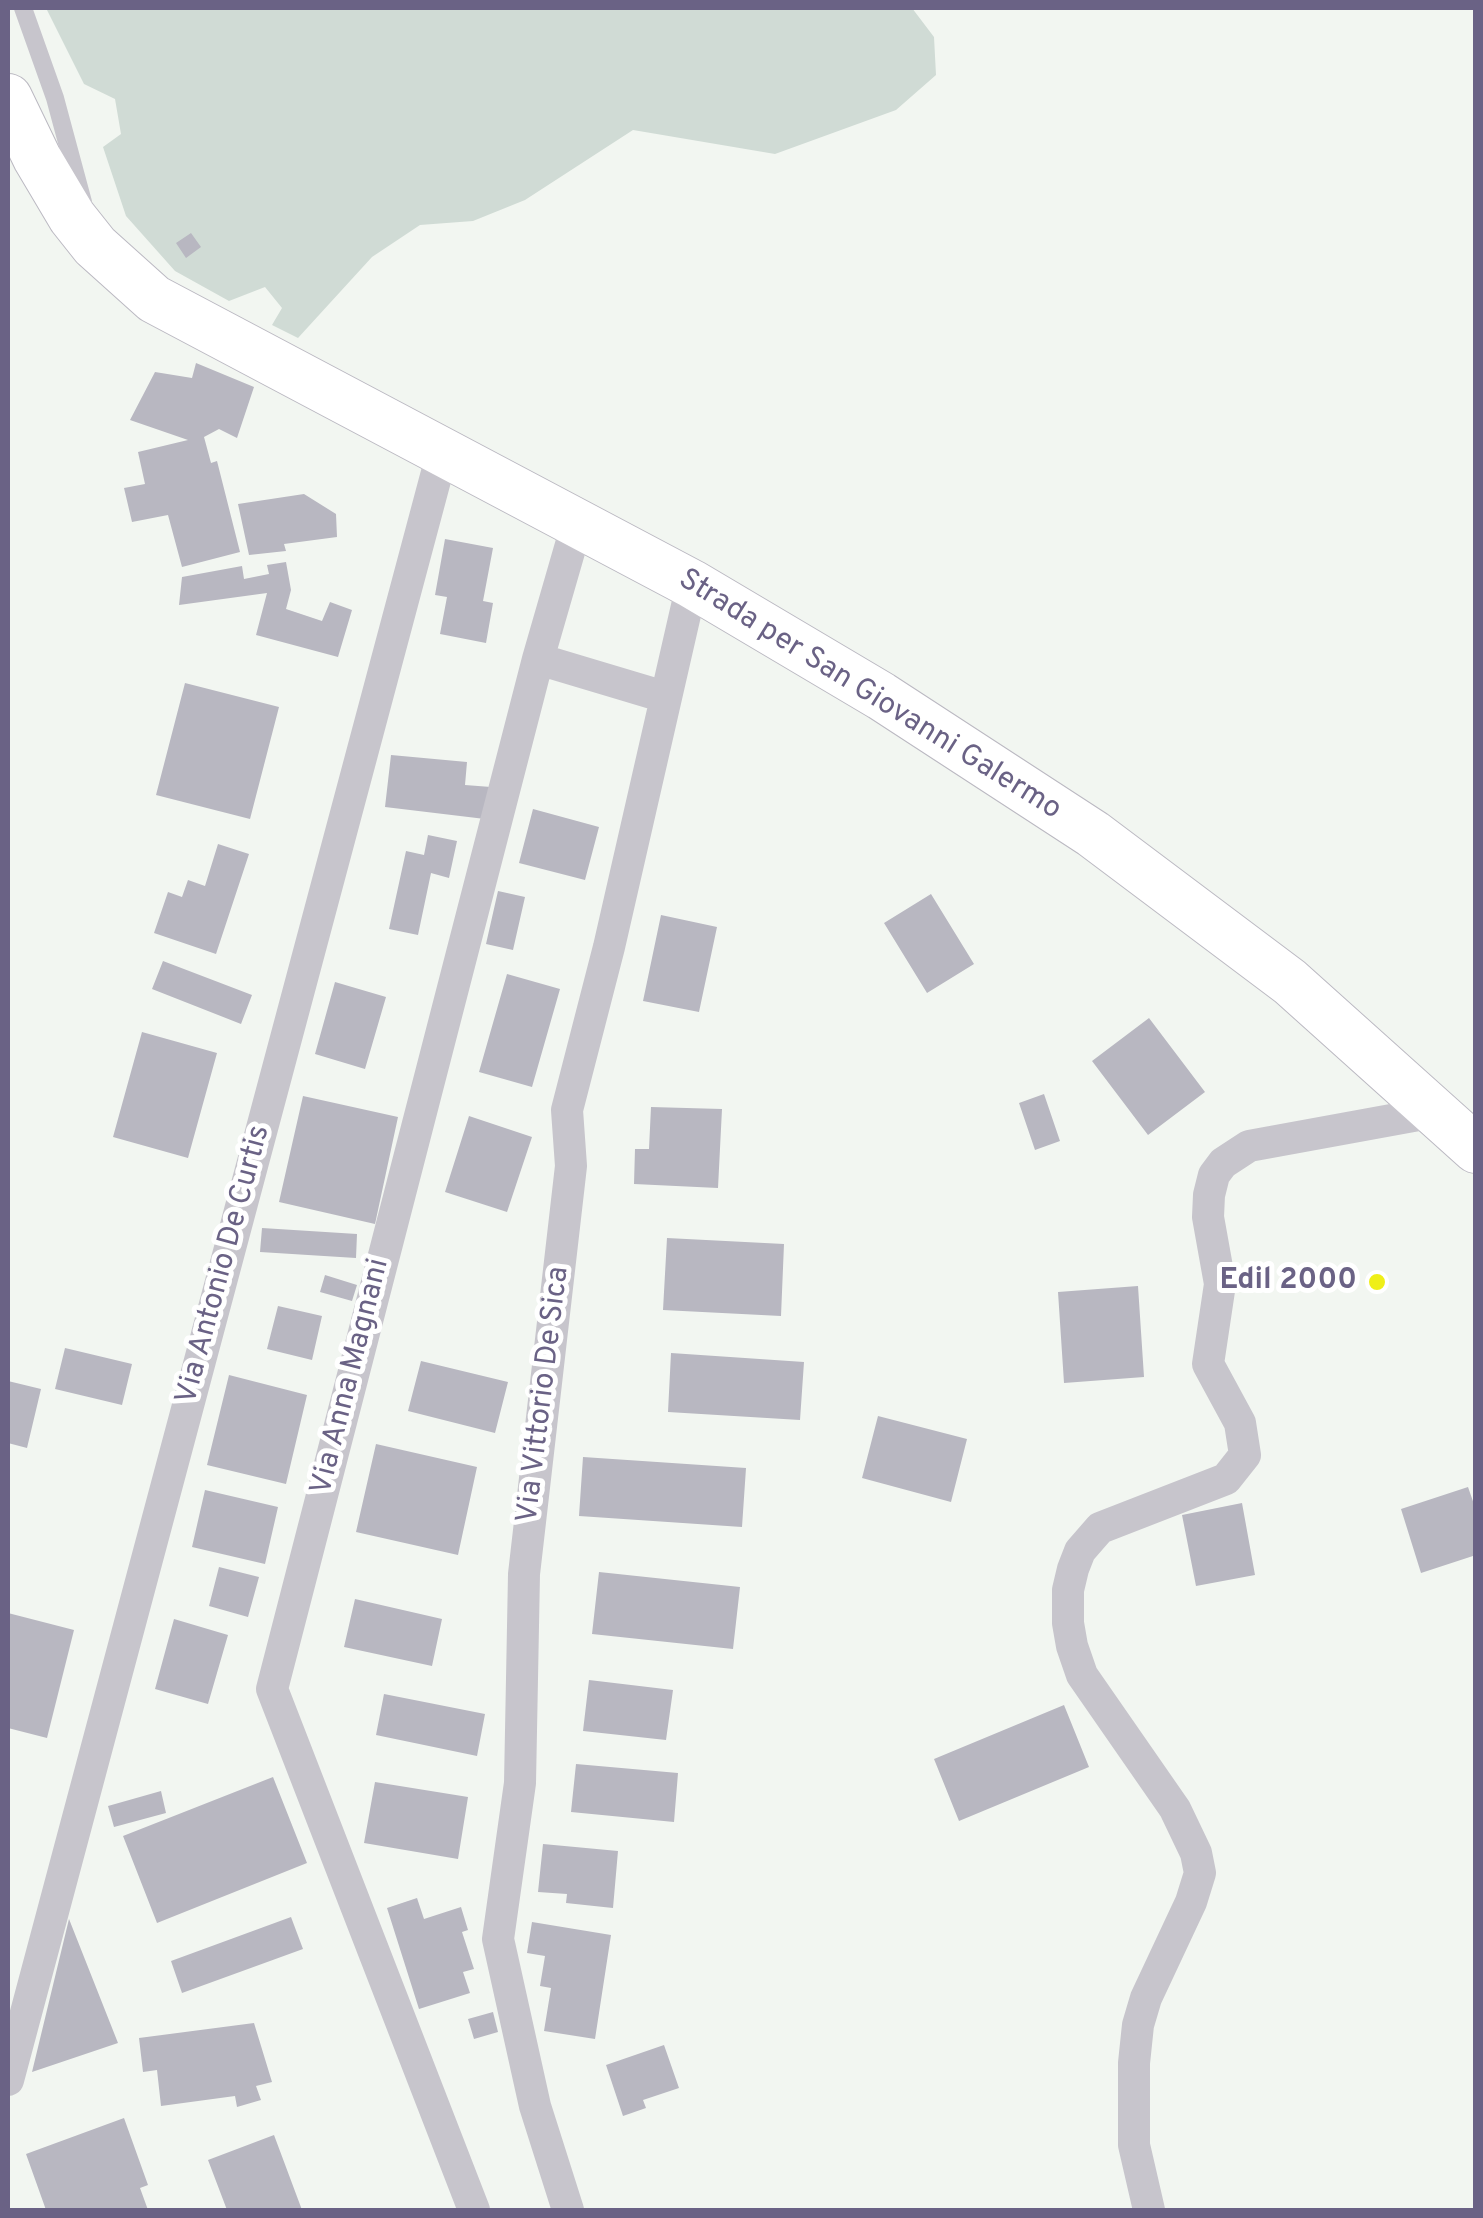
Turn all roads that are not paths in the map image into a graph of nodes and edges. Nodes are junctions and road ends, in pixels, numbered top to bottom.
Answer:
1 (23, 8) edge
2 (10, 108) edge
3 (95, 246) junction
4 (443, 450) junction
5 (577, 524) junction
6 (692, 584) junction
7 (538, 660) junction
8 (665, 698) junction
9 (1434, 1112) junction
10 (1476, 1149) edge
11 (8, 2080) edge
12 (474, 2210) edge
13 (568, 2210) edge
14 (1149, 2210) edge

1 - 3 lane
2 - 3 main road, Strada per San Giovanni Galermo
3 - 4 main road, Strada per San Giovanni Galermo
4 - 5 main road, Strada per San Giovanni Galermo
4 - 11 street, Via Antonio De Curtis
5 - 6 main road, Strada per San Giovanni Galermo
5 - 7 street, Via Anna Magnani
6 - 8 street, Via Vittorio De Sica
6 - 9 main road, Strada per San Giovanni Galermo
7 - 8 street
7 - 12 street, Via Anna Magnani
8 - 13 street, Via Vittorio De Sica
9 - 10 main road, Strada per San Giovanni Galermo
9 - 14 street

